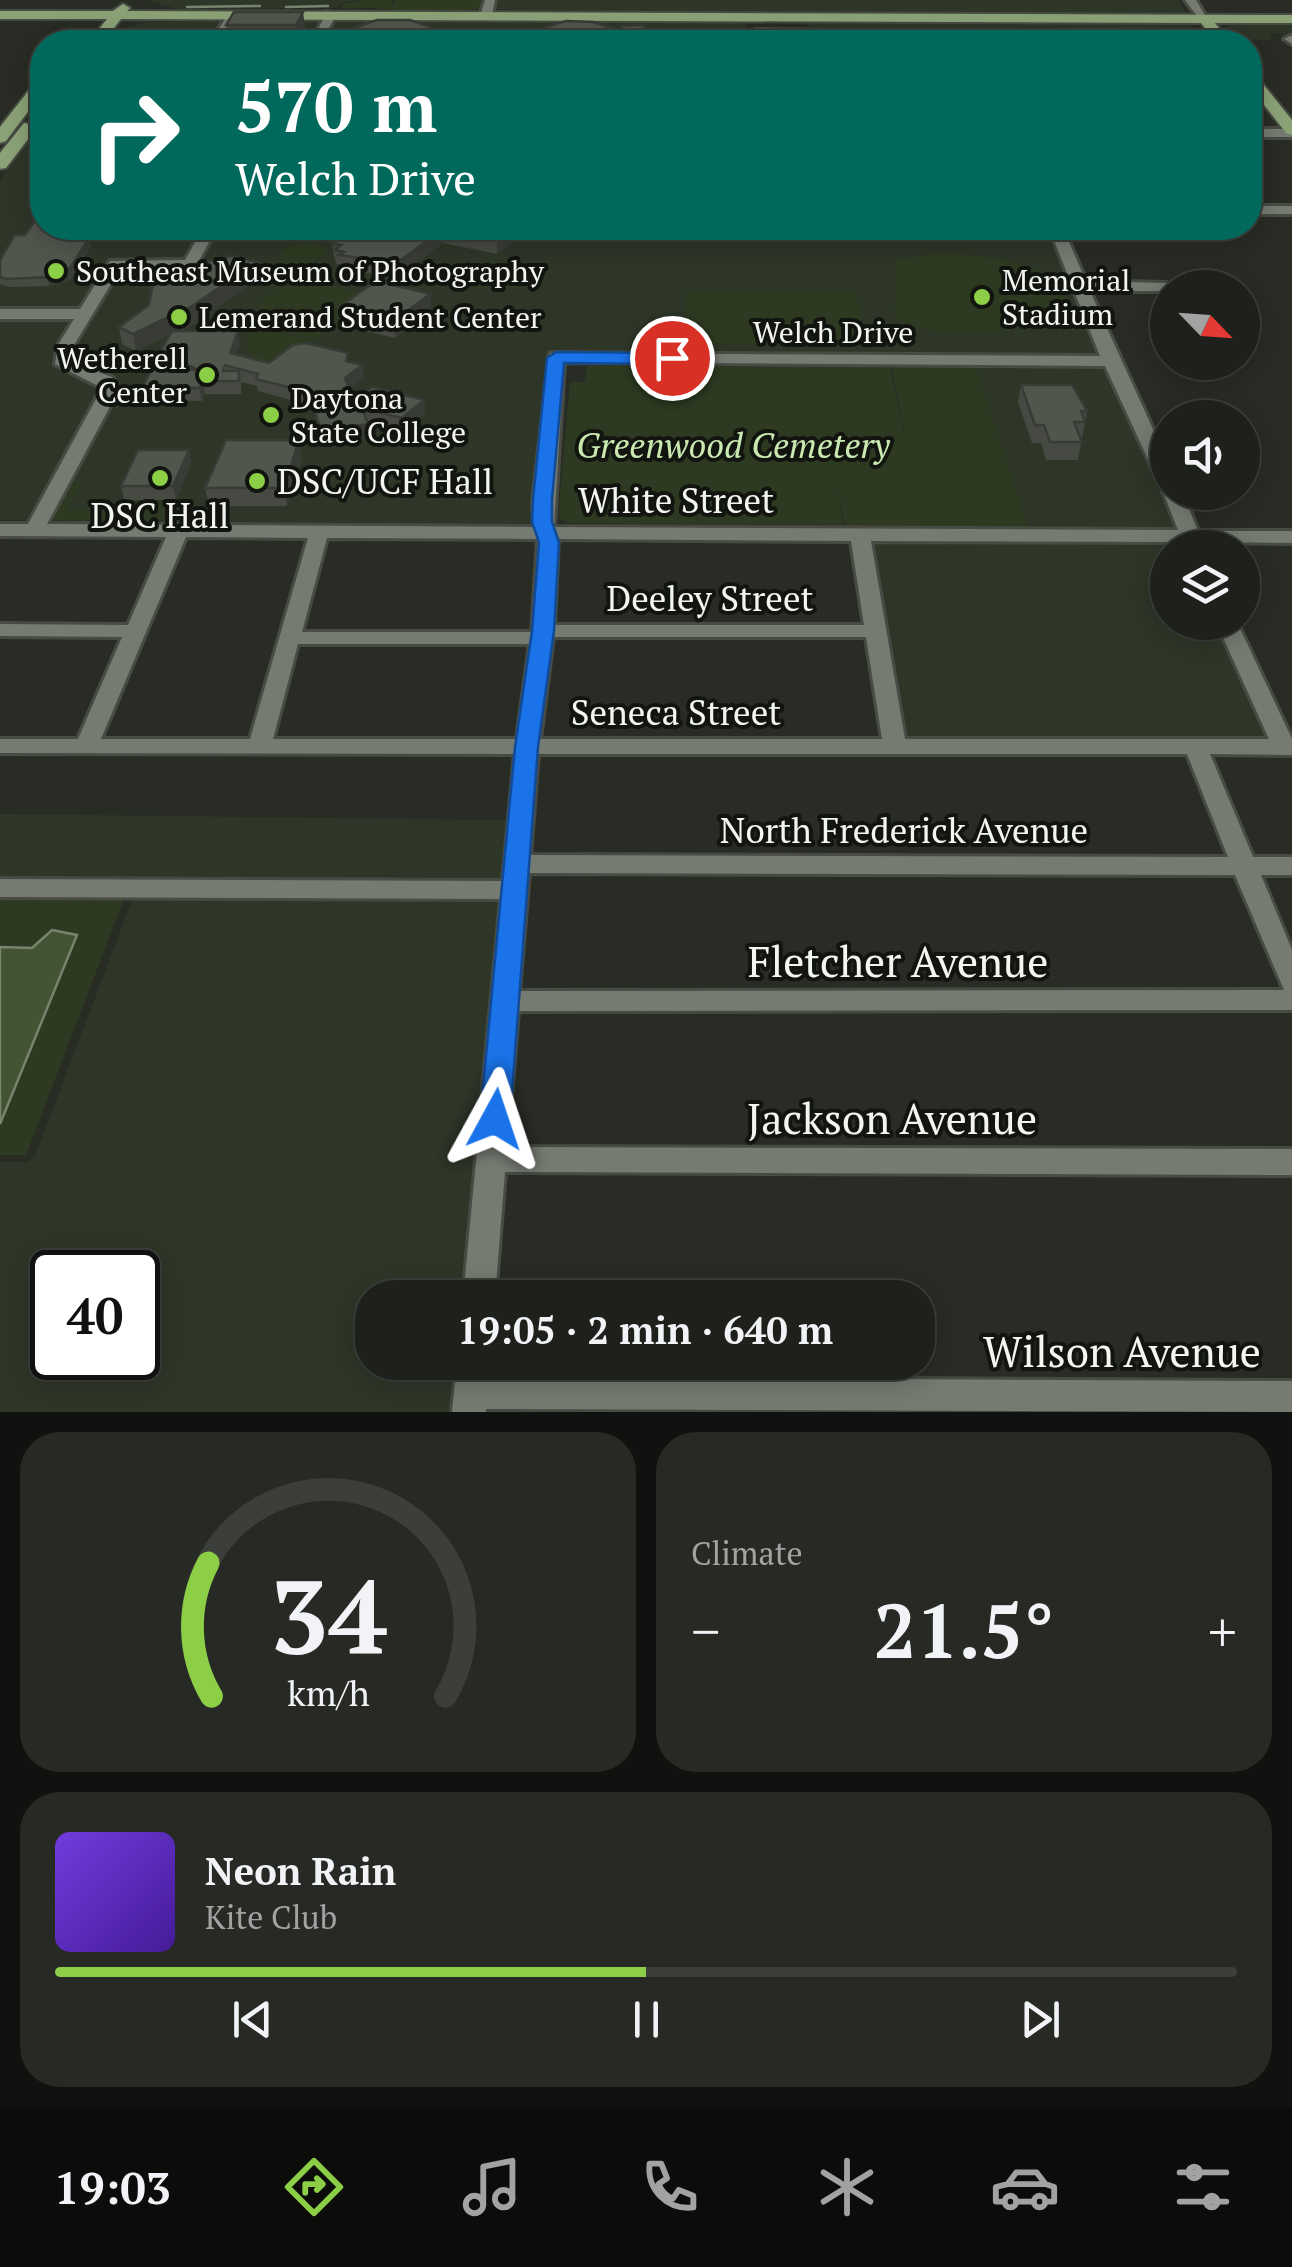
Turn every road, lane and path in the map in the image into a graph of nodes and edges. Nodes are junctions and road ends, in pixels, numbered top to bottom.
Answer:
1 (131, 0) edge
2 (141, 0) edge
3 (490, 0) edge
4 (1190, 0) edge
5 (100, 7) edge
6 (0, 13) edge
7 (118, 14) junction
8 (330, 14) junction
9 (192, 15) junction
10 (24, 16) junction
11 (486, 16) junction
12 (231, 18) junction
13 (1204, 18) junction
14 (1292, 18) edge
15 (105, 30) edge
16 (115, 30) edge
17 (223, 30) edge
18 (322, 30) edge
19 (736, 30) edge
20 (789, 30) edge
21 (1214, 30) edge
22 (30, 98) edge
23 (1262, 102) edge
24 (30, 126) edge
25 (1292, 132) edge
26 (1262, 133) edge
27 (0, 137) edge
28 (0, 153) edge
29 (0, 164) edge
30 (1262, 210) edge
31 (1292, 210) edge
32 (203, 240) edge
33 (1061, 240) edge
34 (1081, 286) junction
35 (1150, 286) edge
36 (0, 314) edge
37 (84, 314) junction
38 (1111, 361) junction
39 (1150, 444) edge
40 (0, 530) edge
41 (34, 531) junction
42 (178, 532) junction
43 (318, 532) junction
44 (548, 532) junction
45 (860, 534) junction
46 (1292, 538) edge
47 (1260, 539) edge
48 (1150, 541) edge
49 (0, 630) edge
50 (135, 631) junction
51 (876, 631) junction
52 (543, 634) junction
53 (290, 638) junction
54 (1235, 640) edge
55 (0, 746) edge
56 (86, 746) junction
57 (258, 746) junction
58 (527, 747) junction
59 (895, 747) junction
60 (1288, 747) edge
61 (1196, 748) junction
62 (1246, 866) junction
63 (1292, 866) edge
64 (515, 877) junction
65 (0, 888) edge
66 (1292, 982) edge
67 (1292, 1000) edge
68 (505, 1001) junction
69 (491, 1158) junction
70 (1292, 1162) edge
71 (481, 1280) edge
72 (471, 1389) edge
73 (1292, 1397) edge

1 - 7 main road
2 - 9 main road
3 - 11 street
4 - 13 street
5 - 6 main road
5 - 7 main road
5 - 10 main road
5 - 10 main road
6 - 10 main road
7 - 9 main road
7 - 15 main road
8 - 9 main road
8 - 11 main road
8 - 12 main road
8 - 18 street
9 - 12 main road
9 - 16 main road
11 - 19 main road
12 - 17 street
13 - 14 main road
13 - 20 main road
13 - 21 main road
22 - 27 main road
23 - 25 main road
24 - 29 main road
25 - 26 street
27 - 28 main road
30 - 31 street
32 - 37 street
33 - 34 street
34 - 35 street
34 - 38 street
36 - 37 street
37 - 41 street
38 - 39 street
38 - 44 street, Welch Drive
40 - 41 street, White Street
41 - 42 street, White Street
42 - 43 street, White Street
42 - 50 street
43 - 44 street, White Street
43 - 53 street
44 - 45 street, White Street
44 - 52 street
45 - 48 street, White Street
45 - 51 street
46 - 47 street, White Street
49 - 50 street
50 - 56 street
51 - 52 street, Deeley Street
51 - 59 street
52 - 53 street, Deeley Street
52 - 58 street
53 - 57 street
54 - 60 street
55 - 56 street, Seneca Street
56 - 57 street, Seneca Street
57 - 58 street, Seneca Street
58 - 59 street, Seneca Street
58 - 64 street
59 - 61 street, Seneca Street
60 - 61 street, Seneca Street
61 - 62 street
62 - 63 street, North Frederick Avenue
62 - 64 street, North Frederick Avenue
62 - 66 street
64 - 65 street, North Frederick Avenue
64 - 68 street
67 - 68 street, Fletcher Avenue
68 - 69 street
69 - 70 street, Jackson Avenue
69 - 71 street
72 - 73 street, Wilson Avenue

